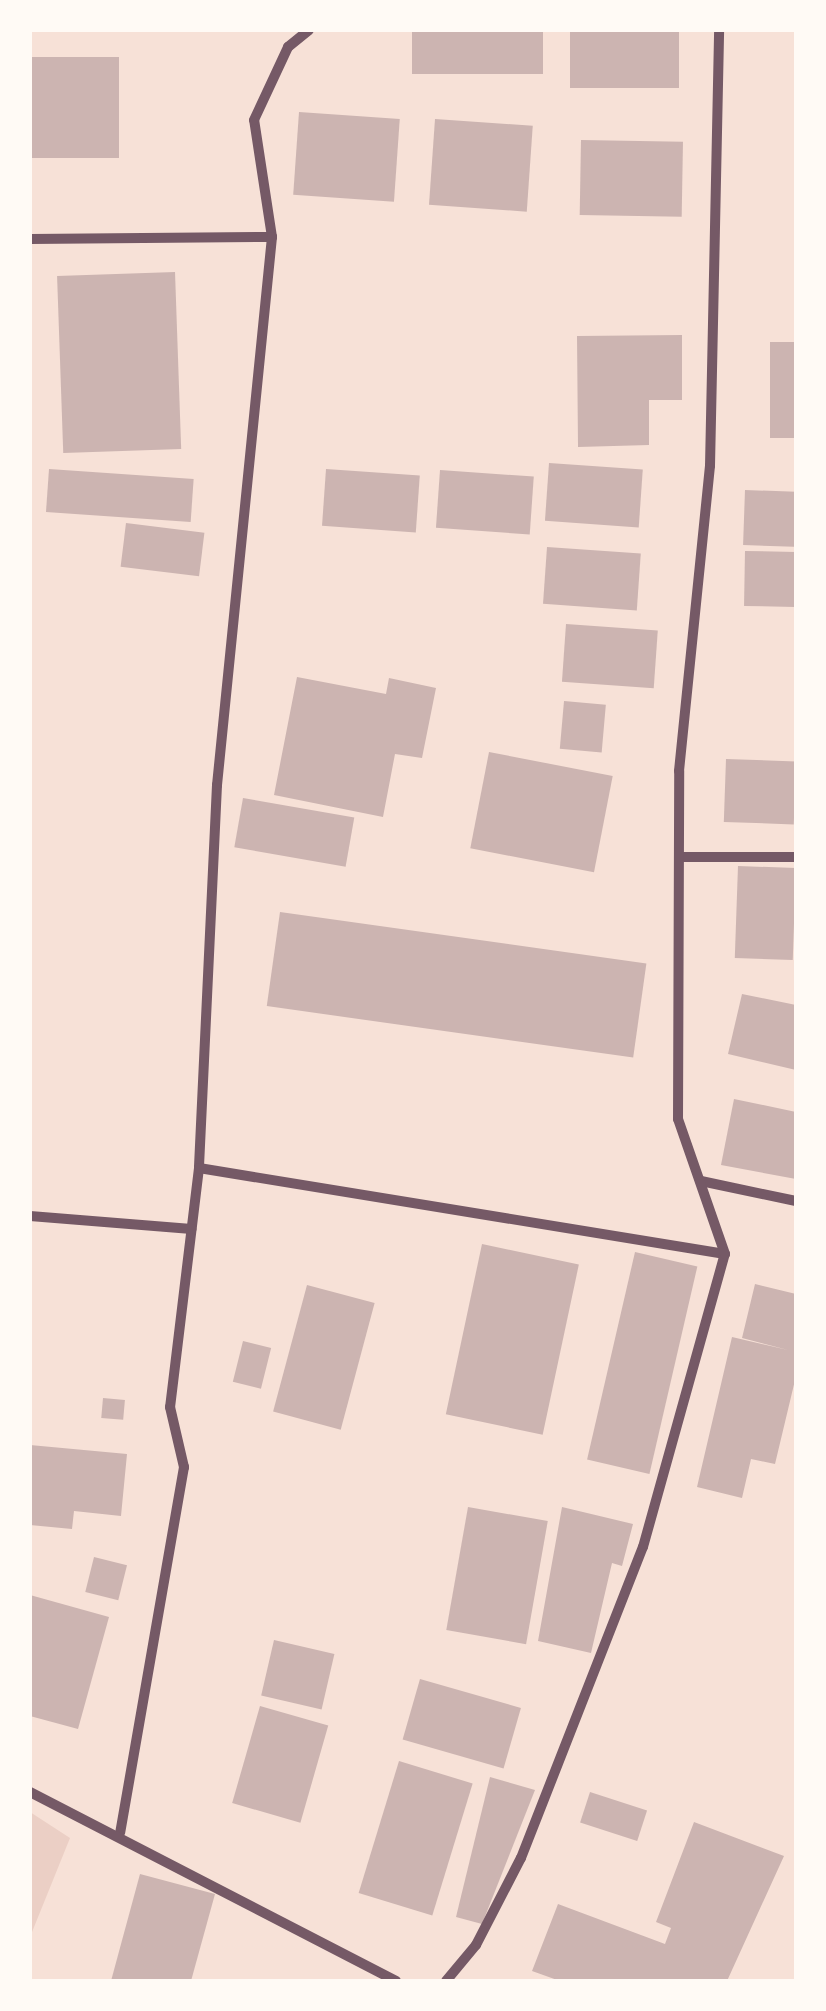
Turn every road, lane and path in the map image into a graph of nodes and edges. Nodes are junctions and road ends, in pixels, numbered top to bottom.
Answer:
1 (310, 30) edge
2 (718, 30) edge
3 (272, 237) junction
4 (30, 239) edge
5 (680, 857) junction
6 (796, 857) edge
7 (199, 1168) junction
8 (701, 1181) junction
9 (796, 1200) edge
10 (30, 1216) edge
11 (191, 1230) junction
12 (725, 1254) junction
13 (30, 1792) edge
14 (120, 1832) junction
15 (396, 1981) edge
16 (446, 1981) edge

1 - 3 street
2 - 5 street
3 - 4 street
3 - 7 street
5 - 6 street
5 - 8 street
7 - 11 street
7 - 12 street
8 - 9 street
8 - 12 street
10 - 11 street
11 - 14 street
12 - 16 street
13 - 14 street
14 - 15 street

